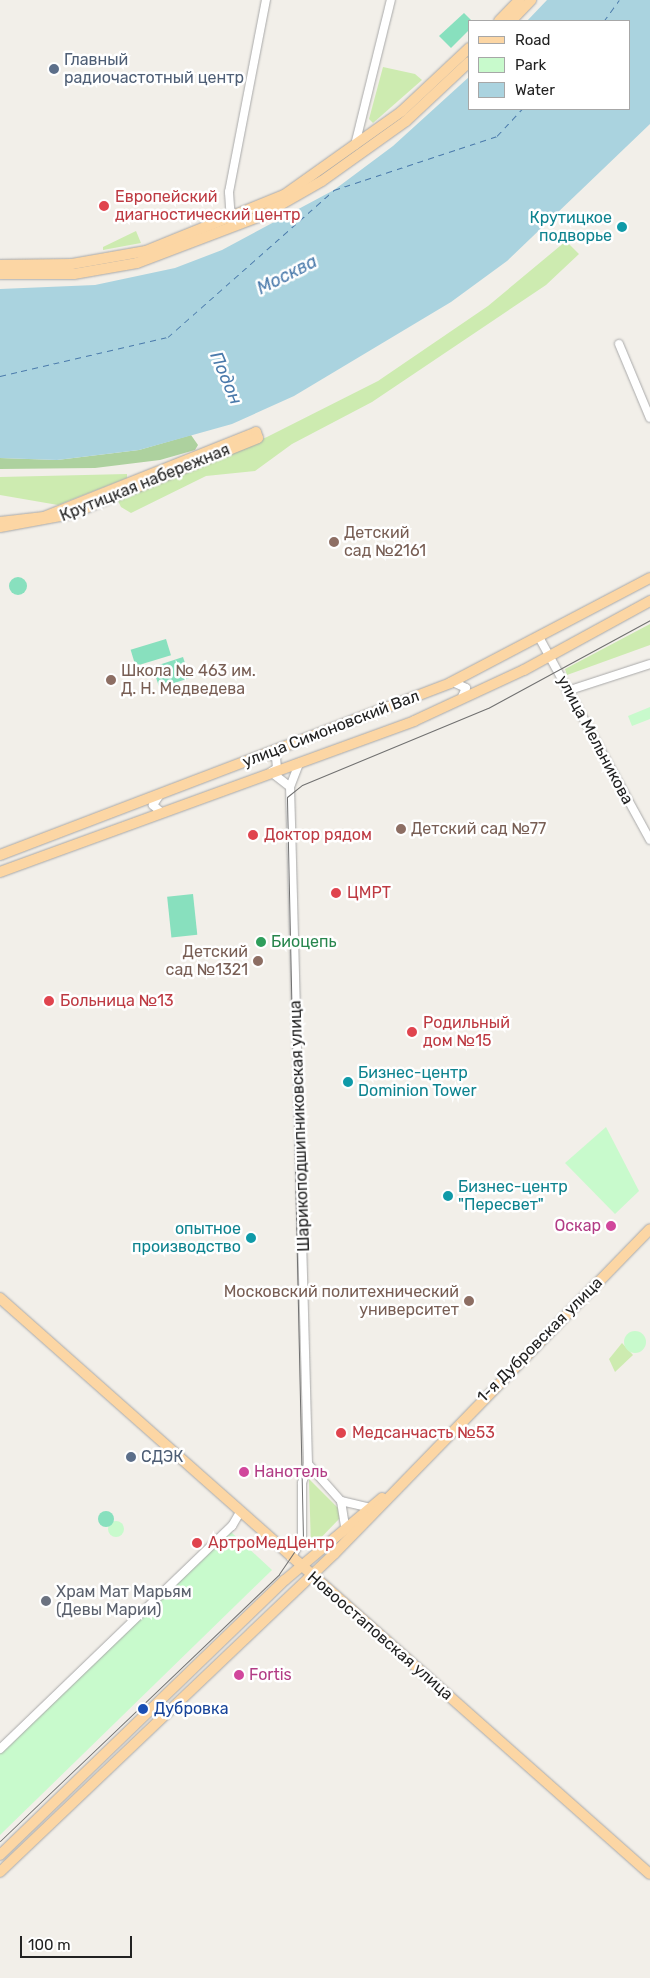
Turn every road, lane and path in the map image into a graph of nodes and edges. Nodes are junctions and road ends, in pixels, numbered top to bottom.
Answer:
1 (266, 0) edge
2 (391, 0) edge
3 (519, 0) edge
4 (531, 0) edge
5 (500, 20) edge
6 (512, 20) edge
7 (468, 49) edge
8 (468, 63) edge
9 (364, 111) junction
10 (382, 126) junction
11 (354, 148) junction
12 (351, 161) junction
13 (232, 224) junction
14 (0, 265) edge
15 (0, 274) edge
16 (619, 344) dead end
17 (650, 418) edge
18 (0, 522) edge
19 (0, 527) edge
20 (650, 578) edge
21 (650, 601) edge
22 (540, 639) junction
23 (550, 657) junction
24 (650, 664) edge
25 (452, 682) junction
26 (567, 691) junction
27 (460, 700) junction
28 (265, 755) junction
29 (299, 763) junction
30 (272, 772) junction
31 (290, 787) junction
32 (159, 796) junction
33 (165, 812) junction
34 (650, 840) edge
35 (0, 855) edge
36 (0, 872) edge
37 (650, 1229) edge
38 (0, 1298) edge
39 (308, 1464) junction
40 (389, 1494) junction
41 (341, 1501) junction
42 (367, 1507) junction
43 (240, 1512) junction
44 (345, 1526) junction
45 (291, 1558) junction
46 (301, 1566) junction
47 (310, 1575) junction
48 (0, 1749) edge
49 (0, 1855) edge
50 (0, 1872) edge
51 (650, 1874) edge

1 - 13 street
2 - 9 street
3 - 5 main road
4 - 6 main road
7 - 10 main road
8 - 12 main road
9 - 10 street
9 - 11 street
10 - 11 main road
11 - 12 street
11 - 13 main road
12 - 13 main road
13 - 14 main road
13 - 15 main road
16 - 17 street
18 - 19 main road, Крутицкая набережная
20 - 22 main road, улица Симоновский Вал
21 - 23 main road, улица Симоновский Вал
22 - 23 street, улица Мельникова
22 - 25 main road, улица Симоновский Вал
23 - 26 street, улица Мельникова
23 - 27 main road, улица Симоновский Вал
24 - 26 street
25 - 27 street
25 - 28 main road, улица Симоновский Вал
26 - 34 street, улица Мельникова
27 - 29 main road, улица Симоновский Вал
28 - 30 street
28 - 32 main road, улица Симоновский Вал
29 - 30 main road, улица Симоновский Вал
29 - 31 street
30 - 31 street
30 - 33 main road, улица Симоновский Вал
31 - 39 street, Шарикоподшипниковская улица
32 - 33 street
32 - 35 main road, улица Симоновский Вал
33 - 36 main road, улица Симоновский Вал
37 - 40 main road, 1-я Дубровская улица
38 - 43 main road, Новоостаповская улица
39 - 41 street
39 - 45 street, Шарикоподшипниковская улица
40 - 42 main road, 1-я Дубровская улица
40 - 47 main road, 1-я Дубровская улица
41 - 42 street
41 - 44 street
42 - 44 main road, 1-я Дубровская улица
43 - 45 main road, Новоостаповская улица
43 - 48 street
44 - 46 main road, 1-я Дубровская улица
45 - 46 main road, Новоостаповская улица
46 - 47 main road, Новоостаповская улица
46 - 49 main road
47 - 50 main road
47 - 51 main road, Новоостаповская улица

